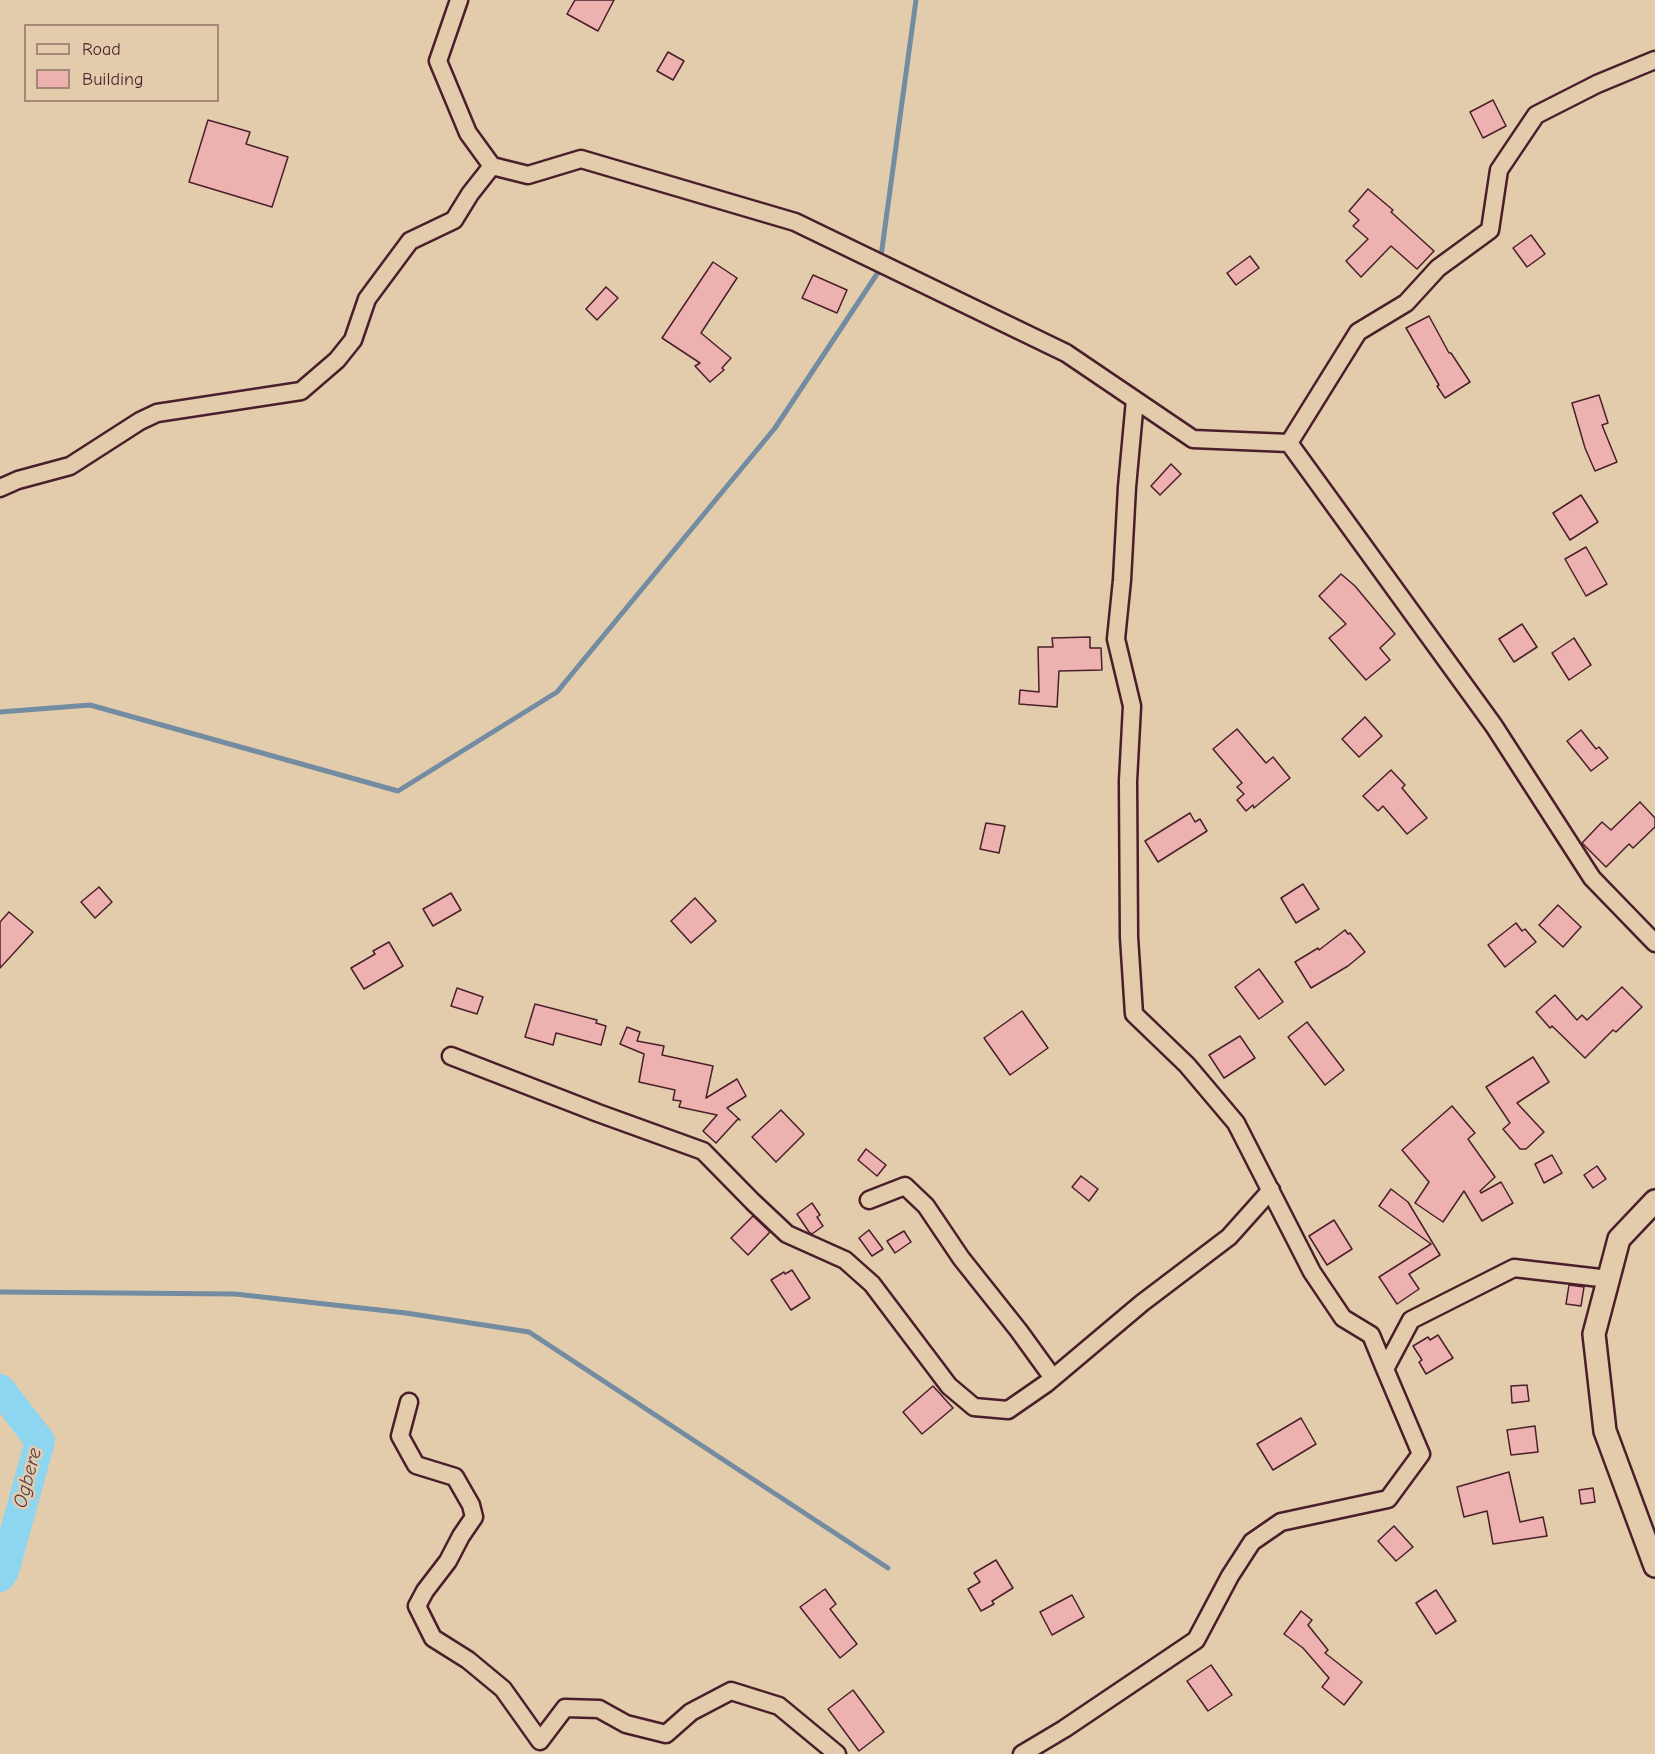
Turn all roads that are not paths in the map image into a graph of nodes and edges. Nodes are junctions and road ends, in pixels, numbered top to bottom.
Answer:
1 (459, 0) edge
2 (1655, 60) edge
3 (492, 166) junction
4 (1135, 400) junction
5 (1289, 443) junction
6 (0, 488) edge
7 (1655, 943) edge
8 (451, 1056) dead end
9 (1271, 1190) junction
10 (869, 1200) dead end
11 (1655, 1201) edge
12 (1609, 1279) junction
13 (1385, 1369) junction
14 (1053, 1378) junction
15 (409, 1402) dead end
16 (1655, 1566) edge
17 (837, 1754) edge
18 (1022, 1754) edge

1 - 3 street
2 - 5 street
3 - 4 street
3 - 6 street
4 - 5 street
4 - 9 street
5 - 7 street
8 - 14 street
9 - 13 street
9 - 14 street
10 - 14 street
11 - 12 street
12 - 13 street
12 - 16 street
13 - 18 street
15 - 17 street

